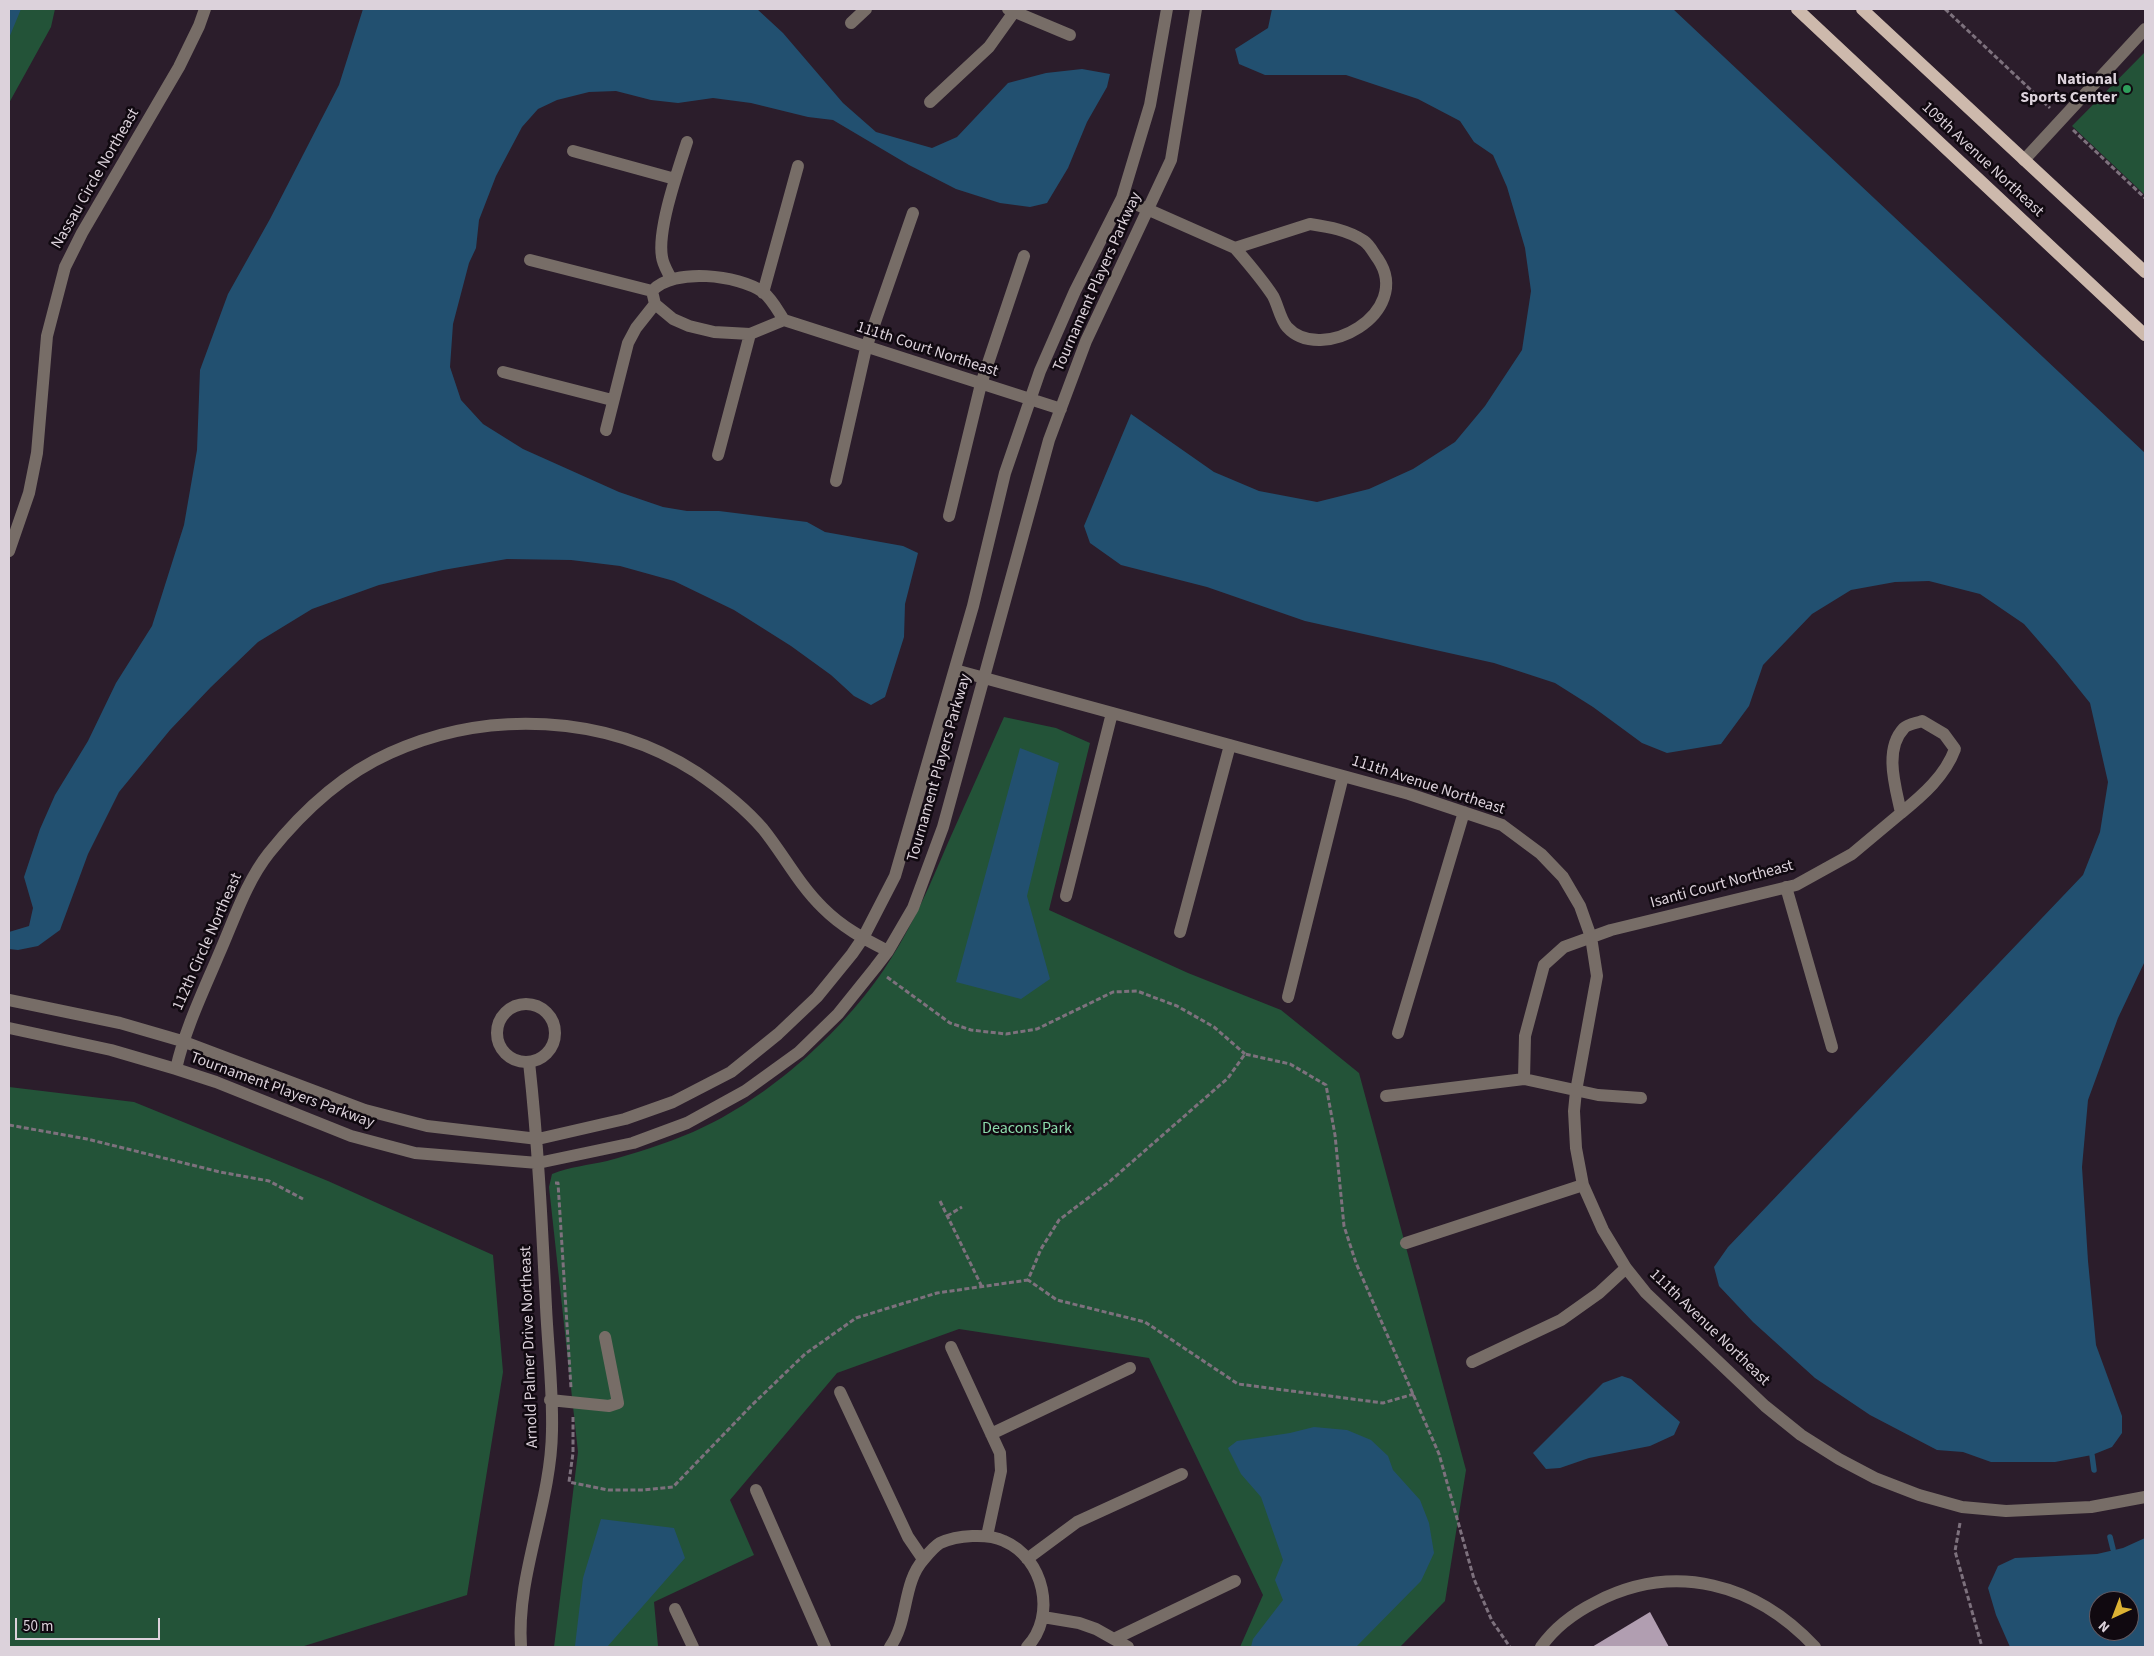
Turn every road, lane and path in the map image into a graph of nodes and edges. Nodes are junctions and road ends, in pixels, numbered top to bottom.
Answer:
1 (205, 9) edge
2 (866, 9) edge
3 (1167, 9) edge
4 (1196, 9) edge
5 (1797, 9) edge
6 (1862, 9) edge
7 (1944, 9) edge
8 (1011, 10) edge
9 (850, 23) dead end
10 (2145, 29) edge
11 (1070, 35) dead end
12 (930, 102) dead end
13 (2062, 119) junction
14 (687, 142) dead end
15 (573, 151) dead end
16 (2024, 160) junction
17 (798, 166) dead end
18 (675, 179) junction
19 (1122, 198) junction
20 (2145, 198) edge
21 (1148, 210) junction
22 (913, 213) dead end
23 (1236, 248) junction
24 (1024, 256) dead end
25 (530, 260) dead end
26 (2145, 272) edge
27 (671, 279) junction
28 (652, 291) junction
29 (763, 293) junction
30 (655, 304) junction
31 (784, 320) junction
32 (750, 334) junction
33 (2145, 335) edge
34 (866, 348) junction
35 (503, 372) dead end
36 (981, 384) junction
37 (1030, 399) junction
38 (612, 400) junction
39 (1061, 409) junction
40 (606, 430) dead end
41 (718, 455) dead end
42 (836, 481) dead end
43 (950, 516) dead end
44 (9, 551) edge
45 (955, 670) junction
46 (983, 677) junction
47 (1112, 713) junction
48 (1230, 745) junction
49 (1343, 776) junction
50 (1464, 812) junction
51 (1901, 813) junction
52 (1786, 887) junction
53 (1066, 896) dead end
54 (1180, 932) dead end
55 (1592, 937) junction
56 (863, 938) junction
57 (888, 951) junction
58 (875, 968) junction
59 (1288, 997) dead end
60 (9, 1000) edge
61 (9, 1028) edge
62 (1398, 1033) dead end
63 (182, 1041) junction
64 (1832, 1046) dead end
65 (1246, 1054) junction
66 (529, 1062) junction
67 (176, 1069) junction
68 (1524, 1079) junction
69 (1576, 1091) junction
70 (1386, 1096) dead end
71 (1641, 1098) dead end
72 (9, 1126) edge
73 (538, 1139) junction
74 (538, 1163) junction
75 (540, 1183) junction
76 (1583, 1185) junction
77 (302, 1199) dead end
78 (940, 1201) dead end
79 (962, 1207) dead end
80 (947, 1216) junction
81 (1406, 1243) dead end
82 (1626, 1268) junction
83 (1028, 1280) junction
84 (982, 1287) junction
85 (604, 1337) dead end
86 (951, 1347) dead end
87 (1472, 1362) dead end
88 (1130, 1368) dead end
89 (840, 1392) dead end
90 (1414, 1394) junction
91 (550, 1400) junction
92 (572, 1402) junction
93 (991, 1434) junction
94 (1182, 1474) dead end
95 (756, 1490) dead end
96 (2145, 1497) edge
97 (1962, 1507) junction
98 (987, 1536) junction
99 (923, 1559) junction
100 (1027, 1560) junction
101 (1235, 1581) dead end
102 (675, 1609) dead end
103 (1043, 1617) junction
104 (1114, 1639) junction
105 (521, 1647) edge
106 (693, 1647) edge
107 (826, 1647) edge
108 (890, 1647) edge
109 (1027, 1647) edge
110 (1128, 1647) edge
111 (1510, 1647) edge
112 (1541, 1647) edge
113 (1815, 1647) edge
114 (1982, 1647) edge

1 - 44 street, Nassau Circle Northeast
2 - 9 street
3 - 19 street, Tournament Players Parkway
4 - 21 street, Tournament Players Parkway
5 - 33 main road, 109th Avenue Northeast
6 - 16 main road, 109th Avenue Northeast
7 - 13 path
8 - 11 street
8 - 12 street
10 - 13 street
13 - 16 street
13 - 20 path
14 - 18 street
15 - 18 street
16 - 26 main road, 109th Avenue Northeast
17 - 29 street
18 - 27 street
19 - 21 street
19 - 37 street, Tournament Players Parkway
21 - 23 street
21 - 39 street, Tournament Players Parkway
22 - 34 street
23 - 23 street
24 - 36 street
25 - 28 street
27 - 28 street
27 - 29 street
28 - 30 street
29 - 31 street
30 - 32 street
30 - 38 street
31 - 32 street
31 - 34 street, 111th Court Northeast
32 - 41 street
34 - 36 street, 111th Court Northeast
34 - 42 street
35 - 38 street
36 - 37 street, 111th Court Northeast
36 - 43 street
37 - 39 street, 111th Court Northeast
37 - 45 street, Tournament Players Parkway
38 - 40 street
39 - 46 street, Tournament Players Parkway
45 - 46 street, 111th Avenue Northeast
45 - 56 street, Tournament Players Parkway
46 - 47 street, 111th Avenue Northeast
46 - 57 street, Tournament Players Parkway
47 - 48 street, 111th Avenue Northeast
47 - 53 street
48 - 49 street, 111th Avenue Northeast
48 - 54 street
49 - 50 street, 111th Avenue Northeast
49 - 59 street
50 - 55 street, 111th Avenue Northeast
50 - 62 street
51 - 51 street, Isanti Court Northeast
51 - 52 street, Isanti Court Northeast
52 - 55 street, Isanti Court Northeast
52 - 64 street
55 - 68 street, Isanti Court Northeast
55 - 69 street, 111th Avenue Northeast
56 - 57 street, 112th Circle Northeast
56 - 63 street, 112th Circle Northeast
56 - 73 street, Tournament Players Parkway
57 - 58 street, Tournament Players Parkway
58 - 65 path
58 - 74 street, Tournament Players Parkway
60 - 63 street, Tournament Players Parkway
61 - 67 street, Tournament Players Parkway
63 - 67 street, 112th Circle Northeast
63 - 73 street, Tournament Players Parkway
65 - 83 path
65 - 90 path
66 - 66 street
66 - 73 street, Arnold Palmer Drive Northeast
67 - 74 street, Tournament Players Parkway
68 - 69 street
68 - 70 street
69 - 71 street
69 - 76 street, 111th Avenue Northeast
72 - 77 path
73 - 74 street, Arnold Palmer Drive Northeast
74 - 75 street, Arnold Palmer Drive Northeast
75 - 91 street, Arnold Palmer Drive Northeast
75 - 92 path
76 - 81 street
76 - 82 street, 111th Avenue Northeast
78 - 80 path
79 - 80 path
80 - 84 path
82 - 87 street
82 - 97 street, 111th Avenue Northeast
83 - 84 path
83 - 90 path
84 - 92 path
85 - 92 street
86 - 93 street
88 - 93 street
89 - 99 street
90 - 111 path
91 - 92 street
91 - 105 street, Arnold Palmer Drive Northeast
93 - 98 street
94 - 100 street
95 - 107 street
96 - 97 street, 111th Avenue Northeast
97 - 114 path
98 - 99 street
98 - 100 street
99 - 108 street
100 - 103 street
101 - 104 street
102 - 106 street
103 - 104 street
103 - 109 street
104 - 110 street
112 - 113 street

